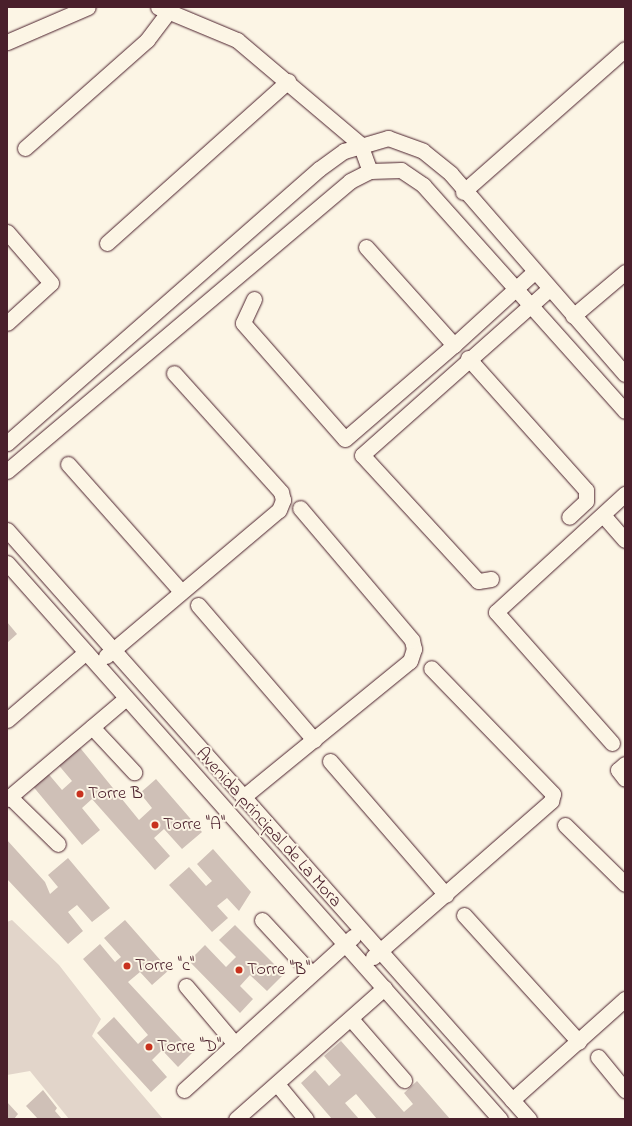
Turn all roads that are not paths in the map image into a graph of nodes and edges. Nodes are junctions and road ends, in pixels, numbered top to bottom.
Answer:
1 (88, 7) edge
2 (164, 9) edge
3 (7, 42) edge
4 (625, 49) edge
5 (288, 81) junction
6 (360, 144) junction
7 (25, 148) dead end
8 (370, 172) junction
9 (463, 192) junction
10 (7, 232) edge
11 (107, 243) dead end
12 (366, 247) dead end
13 (534, 272) junction
14 (625, 272) edge
15 (549, 288) junction
16 (516, 289) junction
17 (254, 299) dead end
18 (531, 305) junction
19 (573, 316) junction
20 (7, 323) edge
21 (454, 345) junction
22 (468, 358) junction
23 (174, 373) dead end
24 (625, 374) edge
25 (625, 411) edge
26 (7, 443) edge
27 (68, 464) dead end
28 (7, 471) edge
29 (625, 494) edge
30 (300, 508) dead end
31 (603, 515) junction
32 (569, 517) dead end
33 (7, 530) edge
34 (625, 540) edge
35 (7, 563) edge
36 (491, 579) dead end
37 (180, 590) junction
38 (198, 605) dead end
39 (113, 650) junction
40 (86, 652) junction
41 (96, 664) junction
42 (431, 668) dead end
43 (126, 698) junction
44 (8, 716) edge
45 (92, 727) junction
46 (314, 740) junction
47 (612, 743) dead end
48 (330, 761) dead end
49 (625, 764) edge
50 (134, 772) dead end
51 (625, 779) edge
52 (243, 797) junction
53 (8, 798) edge
54 (565, 825) dead end
55 (58, 844) dead end
56 (625, 884) edge
57 (446, 895) junction
58 (464, 915) dead end
59 (262, 920) dead end
60 (361, 929) junction
61 (345, 944) junction
62 (380, 951) junction
63 (364, 965) junction
64 (311, 973) junction
65 (186, 986) dead end
66 (384, 988) junction
67 (625, 999) edge
68 (351, 1019) junction
69 (579, 1042) junction
70 (235, 1044) junction
71 (598, 1058) dead end
72 (404, 1080) dead end
73 (277, 1084) junction
74 (184, 1090) dead end
75 (625, 1090) edge
76 (512, 1100) junction
77 (236, 1119) edge
78 (306, 1119) edge
79 (500, 1119) edge
80 (529, 1119) edge

1 - 3 street
2 - 5 street
2 - 7 street
4 - 9 street
5 - 6 street
5 - 11 street
6 - 8 street
6 - 9 street
6 - 26 street
8 - 16 street
8 - 28 street
9 - 13 street
10 - 20 street
12 - 21 street
13 - 15 street
13 - 16 street
14 - 19 street
15 - 18 street
15 - 19 street
16 - 18 street
16 - 21 street
17 - 21 street
18 - 22 street
18 - 25 street
19 - 24 street
22 - 32 street
22 - 36 street
23 - 37 street
27 - 37 street
29 - 31 street
30 - 46 street
31 - 34 street
31 - 47 street
33 - 39 street
35 - 40 street, Avenida principal de La Mora
37 - 39 street
38 - 46 street
39 - 41 street
39 - 52 street
40 - 41 street, Avenida principal de La Mora
40 - 44 street
41 - 43 street, Avenida principal de La Mora
42 - 57 street
43 - 45 street
43 - 61 street, Avenida principal de La Mora
45 - 50 street
45 - 53 street
46 - 52 street
48 - 57 street
49 - 51 street
52 - 60 street
53 - 55 street
54 - 56 street
57 - 62 street
58 - 69 street
59 - 64 street
60 - 61 street
60 - 62 street
61 - 63 street, Avenida principal de La Mora
61 - 64 street
62 - 63 street
62 - 76 street
63 - 66 street, Avenida principal de La Mora
64 - 70 street
65 - 70 street
66 - 68 street
66 - 79 street, Avenida principal de La Mora
67 - 69 street
68 - 72 street
68 - 73 street
69 - 76 street
70 - 74 street
71 - 75 street
73 - 77 street
73 - 78 street
76 - 80 street

